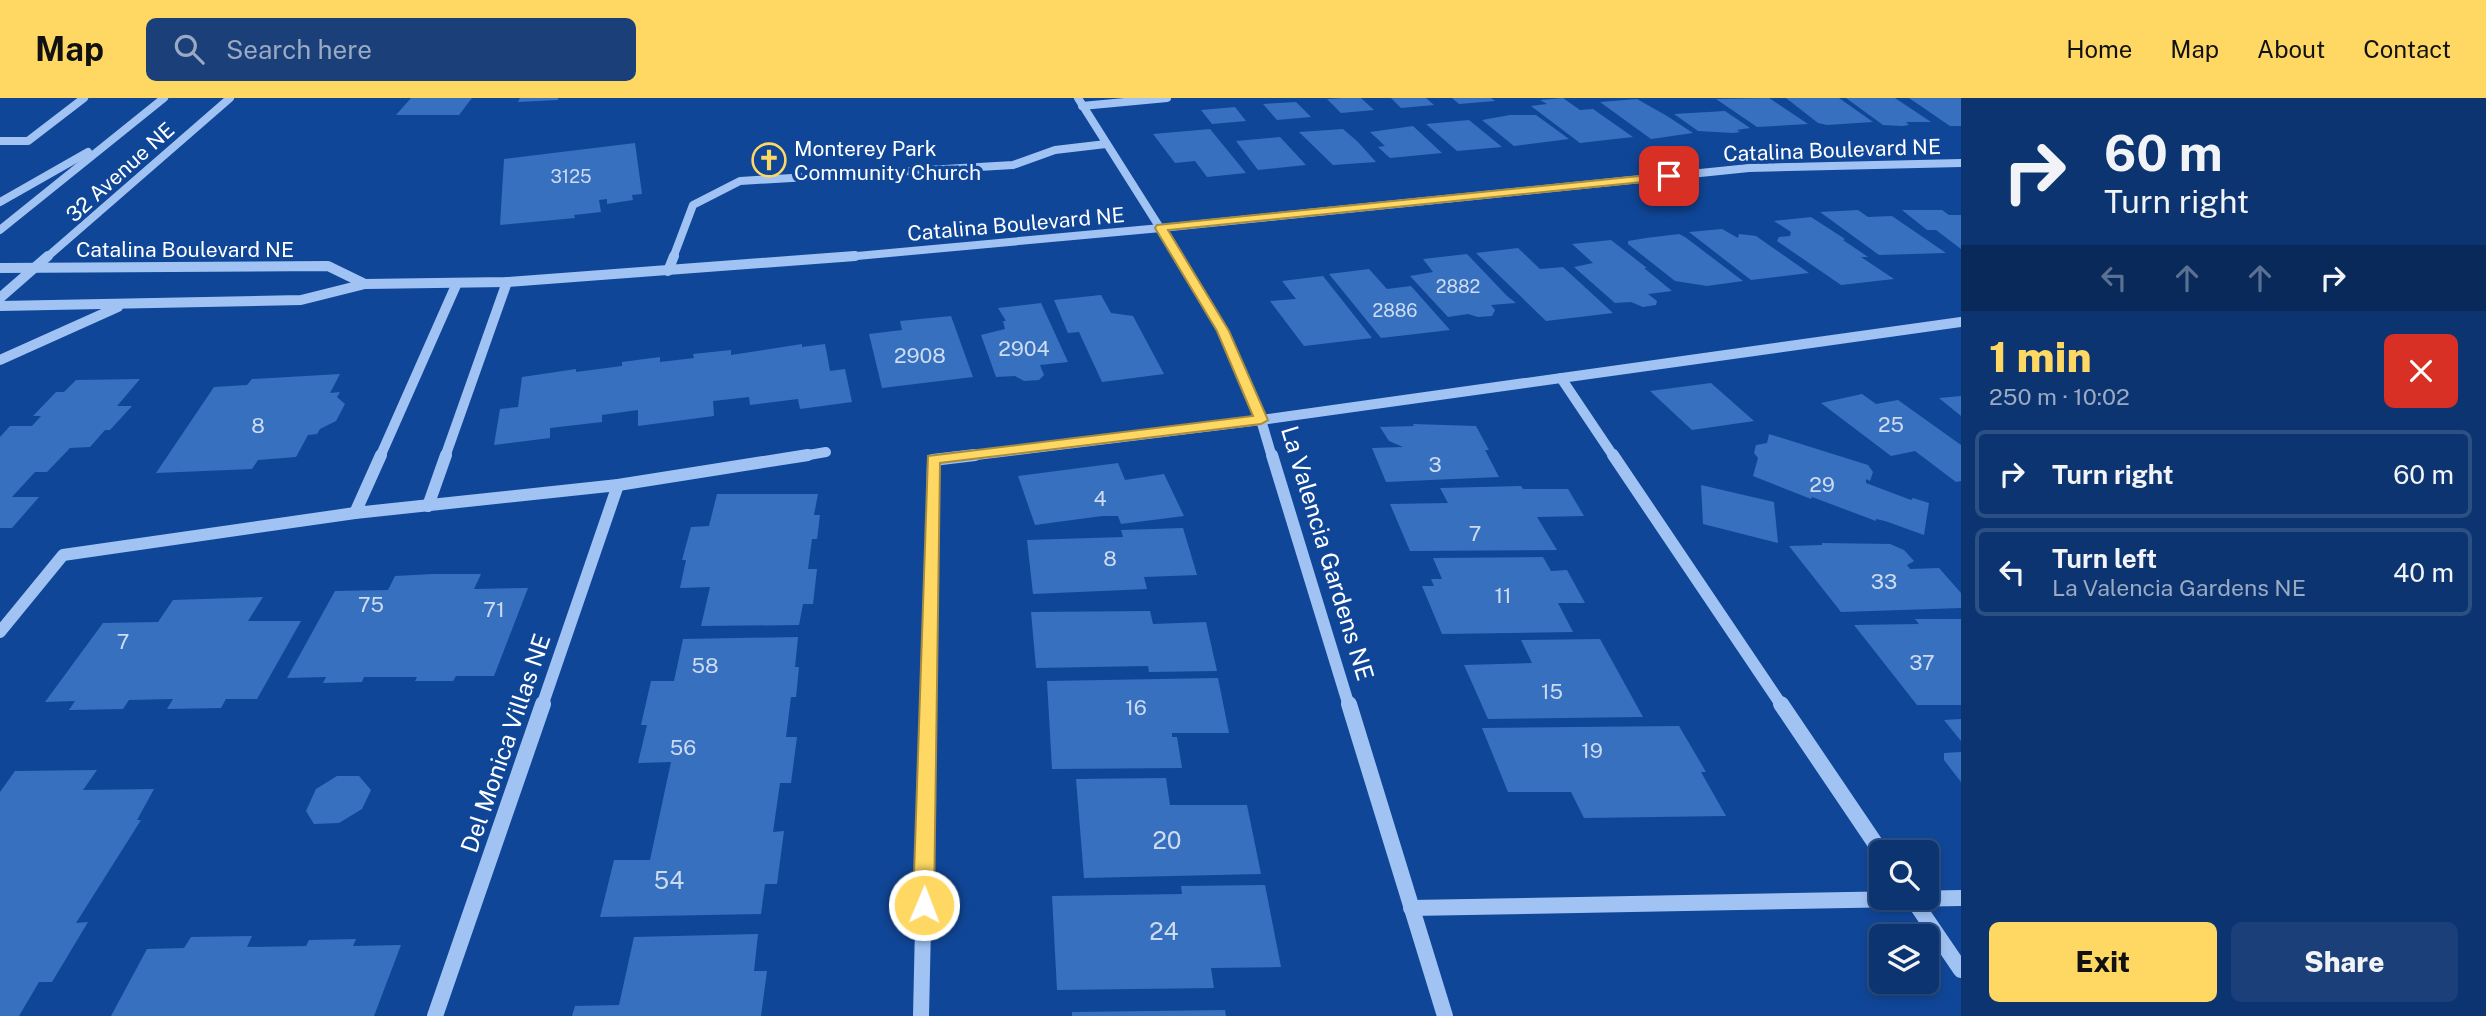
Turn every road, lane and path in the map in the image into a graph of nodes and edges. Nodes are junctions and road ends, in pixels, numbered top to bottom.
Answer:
1 (84, 98) edge
2 (164, 98) edge
3 (230, 98) edge
4 (1167, 98) edge
5 (1080, 102) edge
6 (122, 133) junction
7 (0, 141) edge
8 (1106, 144) junction
9 (1961, 163) edge
10 (0, 202) edge
11 (1161, 228) junction
12 (0, 230) edge
13 (37, 267) junction
14 (0, 268) edge
15 (668, 271) junction
16 (507, 282) junction
17 (457, 283) junction
18 (365, 284) junction
19 (0, 298) edge
20 (125, 304) junction
21 (0, 306) edge
22 (1961, 322) edge
23 (0, 360) edge
24 (1561, 378) junction
25 (1261, 420) junction
26 (826, 453) dead end
27 (618, 485) junction
28 (428, 506) junction
29 (355, 513) junction
30 (0, 632) edge
31 (1873, 840) edge
32 (1939, 898) edge
33 (1961, 898) edge
34 (1869, 899) edge
35 (1411, 908) junction
36 (1920, 910) edge
37 (1961, 970) edge
38 (435, 1016) edge
39 (921, 1016) edge
40 (1445, 1016) edge

1 - 7 street
2 - 6 street, 32 Avenue NE
3 - 13 street, 32 Avenue NE
4 - 5 street
5 - 8 street, La Valencia Gardens NE
6 - 10 street
6 - 12 street, 32 Avenue NE
8 - 11 street, La Valencia Gardens NE
8 - 15 street
9 - 11 street, Catalina Boulevard NE
11 - 15 street, Catalina Boulevard NE
11 - 25 street, La Valencia Gardens NE
13 - 14 street, Catalina Boulevard NE
13 - 18 street, Catalina Boulevard NE
13 - 19 street, 32 Avenue NE
15 - 16 street, Catalina Boulevard NE
16 - 17 street, Catalina Boulevard NE
16 - 28 street
17 - 18 street, Catalina Boulevard NE
17 - 29 street
18 - 20 street, Catalina Boulevard NE
20 - 21 street, Catalina Boulevard NE
20 - 23 street
22 - 24 street
24 - 25 street
24 - 31 street
25 - 35 street, La Valencia Gardens NE
25 - 39 street
26 - 27 street
27 - 28 street
27 - 38 street, Del Monica Villas NE
28 - 29 street
29 - 30 street
32 - 33 street
34 - 35 street
35 - 40 street, La Valencia Gardens NE
36 - 37 street

